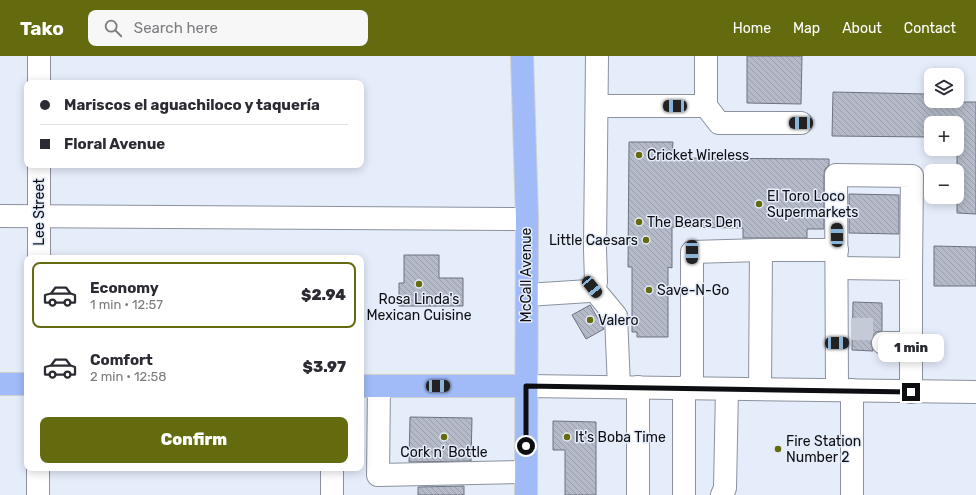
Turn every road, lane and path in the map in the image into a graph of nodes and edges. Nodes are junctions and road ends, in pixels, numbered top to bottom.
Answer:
1 (40, 56) edge
2 (522, 56) edge
3 (706, 56) edge
4 (597, 60) edge
5 (39, 80) edge
6 (597, 106) junction
7 (706, 106) junction
8 (801, 123) dead end
9 (39, 168) edge
10 (0, 216) edge
11 (39, 216) junction
12 (527, 219) junction
13 (761, 250) junction
14 (38, 255) edge
15 (837, 259) junction
16 (911, 269) junction
17 (592, 287) junction
18 (527, 295) junction
19 (883, 336) tunnel mouth
20 (910, 336) junction
21 (0, 384) edge
22 (24, 384) edge
23 (370, 386) edge
24 (526, 386) junction
25 (628, 387) junction
26 (688, 388) junction
27 (727, 389) junction
28 (760, 389) junction
29 (845, 390) junction
30 (911, 392) junction
31 (976, 392) edge
32 (38, 471) edge
33 (332, 471) edge
34 (526, 472) junction
35 (638, 494) edge
36 (38, 495) edge
37 (332, 495) edge
38 (526, 495) edge
39 (684, 495) edge
40 (722, 495) edge
41 (852, 495) edge

1 - 5 street
2 - 12 main road, McCall Avenue
3 - 7 street
4 - 6 street
6 - 7 street
6 - 17 street
7 - 8 street
9 - 11 street, Lee Street
10 - 11 street
11 - 12 street
11 - 14 street, Lee Street
12 - 18 main road, McCall Avenue
13 - 15 street
13 - 26 street
13 - 28 street
15 - 16 street
15 - 16 street
15 - 29 street
16 - 20 street
17 - 18 street
17 - 25 street
18 - 24 main road, McCall Avenue
19 - 20 street
20 - 30 street
21 - 22 main road
23 - 24 main road
23 - 34 street
24 - 25 street
24 - 34 main road, McCall Avenue
25 - 26 street
25 - 35 street
26 - 27 street
26 - 39 street
27 - 28 street
27 - 40 street
28 - 29 street
29 - 30 street
29 - 41 street
30 - 31 street
32 - 36 street
33 - 37 street
34 - 38 main road, McCall Avenue

